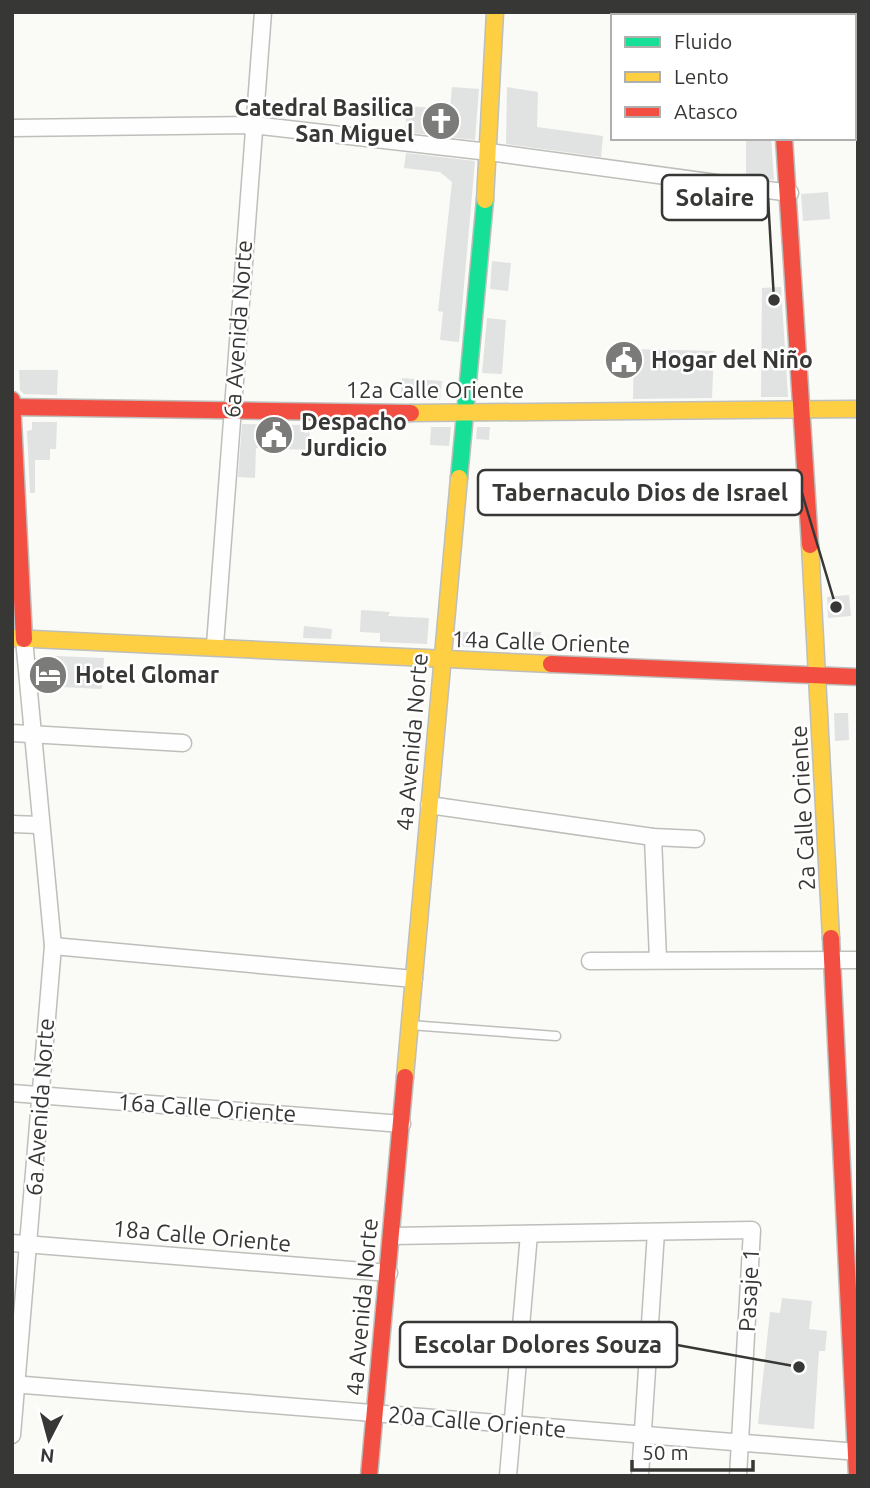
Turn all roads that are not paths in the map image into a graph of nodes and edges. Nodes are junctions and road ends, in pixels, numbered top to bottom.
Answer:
1 (263, 12) edge
2 (495, 12) edge
3 (253, 125) junction
4 (12, 128) edge
5 (784, 140) edge
6 (489, 152) junction
7 (790, 194) junction
8 (12, 401) edge
9 (12, 407) edge
10 (858, 409) edge
11 (233, 410) junction
12 (801, 412) junction
13 (465, 414) junction
14 (18, 638) edge
15 (215, 645) junction
16 (443, 661) junction
17 (818, 676) junction
18 (858, 677) edge
19 (12, 733) edge
20 (32, 733) junction
21 (183, 743) dead end
22 (429, 809) junction
23 (12, 824) edge
24 (39, 825) junction
25 (653, 836) junction
26 (696, 839) dead end
27 (53, 946) junction
28 (658, 960) junction
29 (834, 960) junction
30 (858, 960) edge
31 (590, 961) dead end
32 (414, 979) junction
33 (410, 1025) junction
34 (556, 1036) dead end
35 (12, 1093) edge
36 (41, 1096) junction
37 (402, 1124) junction
38 (852, 1227) edge
39 (656, 1232) junction
40 (529, 1234) junction
41 (392, 1236) junction
42 (12, 1244) edge
43 (29, 1245) junction
44 (389, 1273) junction
45 (15, 1385) edge
46 (375, 1413) junction
47 (513, 1426) junction
48 (12, 1435) edge
49 (645, 1435) junction
50 (741, 1443) junction
51 (857, 1452) edge
52 (369, 1476) edge
53 (508, 1476) edge
54 (640, 1476) edge
55 (738, 1476) edge
56 (857, 1476) edge

1 - 3 street, 6a Avenida Norte
2 - 6 main road, 4a Avenida Norte
3 - 4 street
3 - 6 street
3 - 11 street, 6a Avenida Norte
5 - 7 main road, 2a Calle Oriente
6 - 7 street
6 - 13 main road, 4a Avenida Norte
7 - 12 main road, 2a Calle Oriente
8 - 9 main road
9 - 11 main road, 12a Calle Oriente
9 - 14 main road
10 - 12 main road, 12a Calle Oriente
11 - 13 main road, 12a Calle Oriente
11 - 15 street, 6a Avenida Norte
12 - 13 main road, 12a Calle Oriente
12 - 17 main road, 2a Calle Oriente
13 - 16 main road, 4a Avenida Norte
14 - 15 main road, 14a Calle Oriente
14 - 20 street, 6a Avenida Norte
15 - 16 main road, 14a Calle Oriente
16 - 17 main road, 14a Calle Oriente
16 - 22 main road, 4a Avenida Norte
17 - 18 main road, 14a Calle Oriente
17 - 29 main road, 2a Calle Oriente
19 - 20 street
20 - 21 street
20 - 24 street, 6a Avenida Norte
22 - 25 street
22 - 32 main road, 4a Avenida Norte
23 - 24 street
24 - 27 street, 6a Avenida Norte
25 - 26 street
25 - 28 street
27 - 32 street
27 - 36 street, 6a Avenida Norte
28 - 29 street
28 - 31 street
29 - 30 street
29 - 38 main road, 2a Calle Oriente
32 - 33 main road, 4a Avenida Norte
33 - 34 lane
33 - 37 main road, 4a Avenida Norte
35 - 36 street, 16a Calle Oriente
36 - 37 street, 16a Calle Oriente
36 - 43 street, 6a Avenida Norte
37 - 41 main road, 4a Avenida Norte
38 - 51 main road, 2a Calle Oriente
39 - 40 street
39 - 49 street
39 - 50 street, Pasaje 1
40 - 41 street
40 - 47 street
41 - 44 main road, 4a Avenida Norte
42 - 43 street, 18a Calle Oriente
43 - 44 street, 18a Calle Oriente
43 - 45 street, 6a Avenida Norte
44 - 46 main road, 4a Avenida Norte
45 - 46 street, 20a Calle Oriente
45 - 48 street, 6a Avenida Norte
46 - 47 street, 20a Calle Oriente
46 - 52 main road, 4a Avenida Norte
47 - 49 street, 20a Calle Oriente
47 - 53 street
49 - 50 street, 20a Calle Oriente
49 - 54 street
50 - 51 street, 20a Calle Oriente
50 - 55 street, Pasaje 1
51 - 56 main road, 2a Calle Oriente

